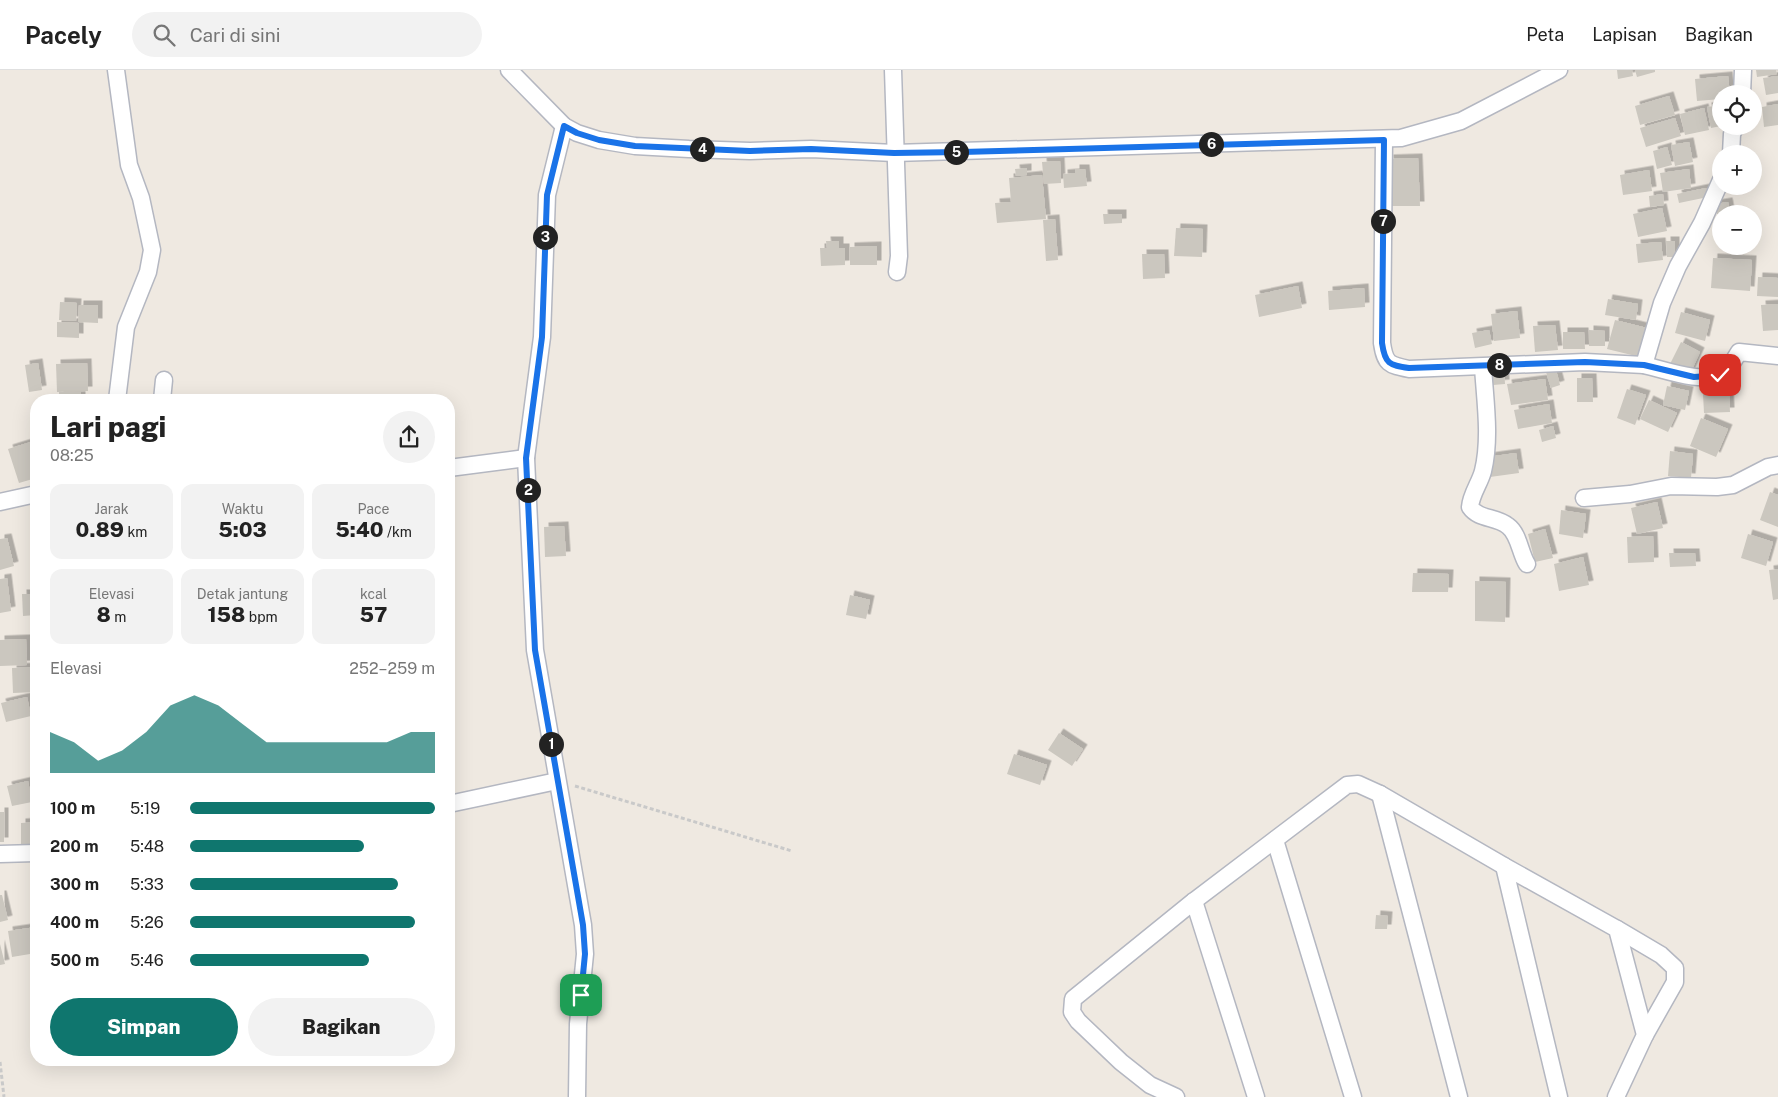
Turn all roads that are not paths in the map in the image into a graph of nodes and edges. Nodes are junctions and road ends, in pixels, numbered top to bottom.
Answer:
1 (116, 70) edge
2 (509, 70) edge
3 (893, 70) edge
4 (1559, 70) edge
5 (1743, 70) edge
6 (1742, 85) edge
7 (564, 126) junction
8 (1384, 140) junction
9 (894, 153) junction
10 (1714, 195) edge
11 (897, 272) dead end
12 (1778, 356) edge
13 (1644, 365) junction
14 (1483, 367) junction
15 (164, 380) dead end
16 (118, 394) edge
17 (163, 394) edge
18 (526, 458) junction
19 (1778, 465) edge
20 (455, 467) edge
21 (30, 495) edge
22 (1584, 498) dead end
23 (0, 502) edge
24 (1527, 564) dead end
25 (557, 781) junction
26 (1380, 794) junction
27 (455, 803) edge
28 (1275, 840) junction
29 (30, 853) edge
30 (0, 854) edge
31 (1504, 866) junction
32 (1194, 901) junction
33 (1617, 929) junction
34 (1645, 1035) junction
35 (577, 1097) edge
36 (1176, 1097) edge
37 (1256, 1097) edge
38 (1352, 1097) edge
39 (1459, 1097) edge
40 (1559, 1097) edge
41 (1616, 1097) edge

1 - 16 street
2 - 7 street
3 - 9 street
4 - 8 street
5 - 6 street
7 - 9 street
7 - 18 street
8 - 9 street
8 - 14 street
9 - 11 street
10 - 13 street
12 - 13 street
13 - 14 street
14 - 24 street
15 - 17 street
18 - 20 street
18 - 25 street
19 - 22 street
21 - 23 street
25 - 27 street
25 - 35 street
26 - 28 street
26 - 31 street
26 - 39 street
28 - 32 street
28 - 38 street
29 - 30 street
31 - 33 street
31 - 40 street
32 - 36 street
32 - 37 street
33 - 34 street
33 - 34 street
34 - 41 street

